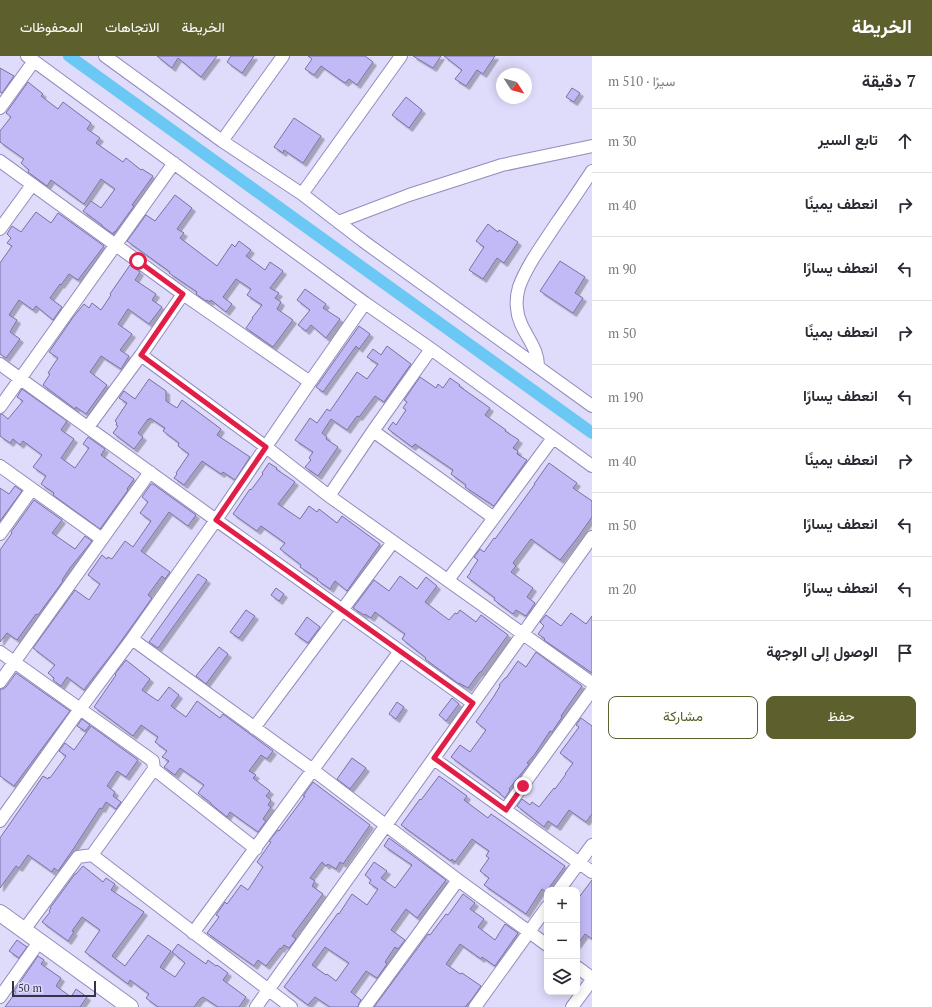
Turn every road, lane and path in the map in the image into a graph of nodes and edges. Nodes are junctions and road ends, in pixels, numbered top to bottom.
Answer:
1 (105, 56) edge
2 (283, 56) edge
3 (401, 56) edge
4 (30, 59) edge
5 (0, 108) edge
6 (222, 141) junction
7 (592, 146) edge
8 (0, 162) edge
9 (174, 163) junction
10 (592, 172) edge
11 (32, 185) junction
12 (302, 194) junction
13 (338, 222) junction
14 (0, 229) edge
15 (116, 245) junction
16 (183, 294) junction
17 (366, 303) junction
18 (431, 349) junction
19 (141, 355) junction
20 (0, 364) edge
21 (538, 367) junction
22 (20, 379) junction
23 (310, 382) junction
24 (592, 406) edge
25 (0, 407) edge
26 (88, 427) junction
27 (374, 431) junction
28 (553, 438) junction
29 (266, 447) junction
30 (0, 466) edge
31 (592, 466) edge
32 (150, 472) junction
33 (32, 489) junction
34 (329, 496) junction
35 (494, 518) junction
36 (216, 520) junction
37 (0, 534) edge
38 (592, 538) edge
39 (102, 539) junction
40 (393, 542) junction
41 (448, 580) junction
42 (342, 610) junction
43 (523, 634) junction
44 (132, 639) junction
45 (400, 651) junction
46 (0, 652) edge
47 (14, 662) junction
48 (0, 682) edge
49 (592, 683) edge
50 (592, 690) edge
51 (473, 703) junction
52 (80, 709) junction
53 (254, 728) junction
54 (434, 758) junction
55 (154, 769) junction
56 (313, 770) junction
57 (506, 810) junction
58 (0, 821) edge
59 (386, 826) junction
60 (592, 845) edge
61 (256, 849) junction
62 (92, 855) junction
63 (579, 862) junction
64 (592, 872) edge
65 (458, 880) junction
66 (561, 887) edge
67 (544, 911) edge
68 (0, 914) edge
69 (24, 930) junction
70 (529, 932) junction
71 (193, 933) junction
72 (39, 942) junction
73 (544, 943) edge
74 (580, 969) edge
75 (592, 979) edge
76 (268, 990) junction
77 (0, 997) edge
78 (130, 1007) edge
79 (256, 1007) edge
80 (291, 1007) edge
81 (365, 1007) edge
82 (475, 1007) edge
83 (572, 1007) edge

1 - 6 street
2 - 6 street
3 - 12 street
4 - 5 street
4 - 9 street
6 - 12 street
7 - 13 street
8 - 11 street
9 - 15 street
9 - 17 street
10 - 21 street
11 - 14 street
11 - 15 street
12 - 13 street
13 - 21 street
15 - 16 street
15 - 22 street
16 - 19 street
16 - 23 street
17 - 18 street
17 - 23 street
18 - 27 street
18 - 28 street
19 - 26 street
19 - 29 street
20 - 22 street
21 - 24 street
22 - 25 street
22 - 26 street
23 - 29 street
26 - 32 street
27 - 34 street
27 - 35 street
28 - 31 street
28 - 35 street
29 - 34 street
29 - 36 street
30 - 33 street
32 - 36 street
32 - 39 street
33 - 37 street
33 - 39 street
34 - 40 street
35 - 41 street
36 - 42 street
36 - 44 street
38 - 43 street
39 - 47 street
40 - 41 street
40 - 42 street
41 - 43 street
42 - 45 street
42 - 53 street
43 - 49 street
43 - 51 street
44 - 52 street
44 - 53 street
45 - 51 street
45 - 56 street
46 - 47 street
47 - 48 street
47 - 52 street
50 - 57 street
51 - 54 street
52 - 55 street
52 - 58 street
53 - 56 street
54 - 57 street
54 - 59 street
55 - 61 street
55 - 62 street
56 - 59 street
56 - 61 street
57 - 63 street
59 - 65 street
59 - 76 street
60 - 63 street
61 - 71 street
62 - 69 street
62 - 71 street
63 - 64 street
63 - 66 street
65 - 70 street
65 - 81 street
67 - 70 street
68 - 69 street
69 - 72 street
70 - 73 street
70 - 82 street
71 - 76 street
72 - 77 street
72 - 78 street
74 - 75 street
75 - 83 street
76 - 79 street
76 - 80 street

